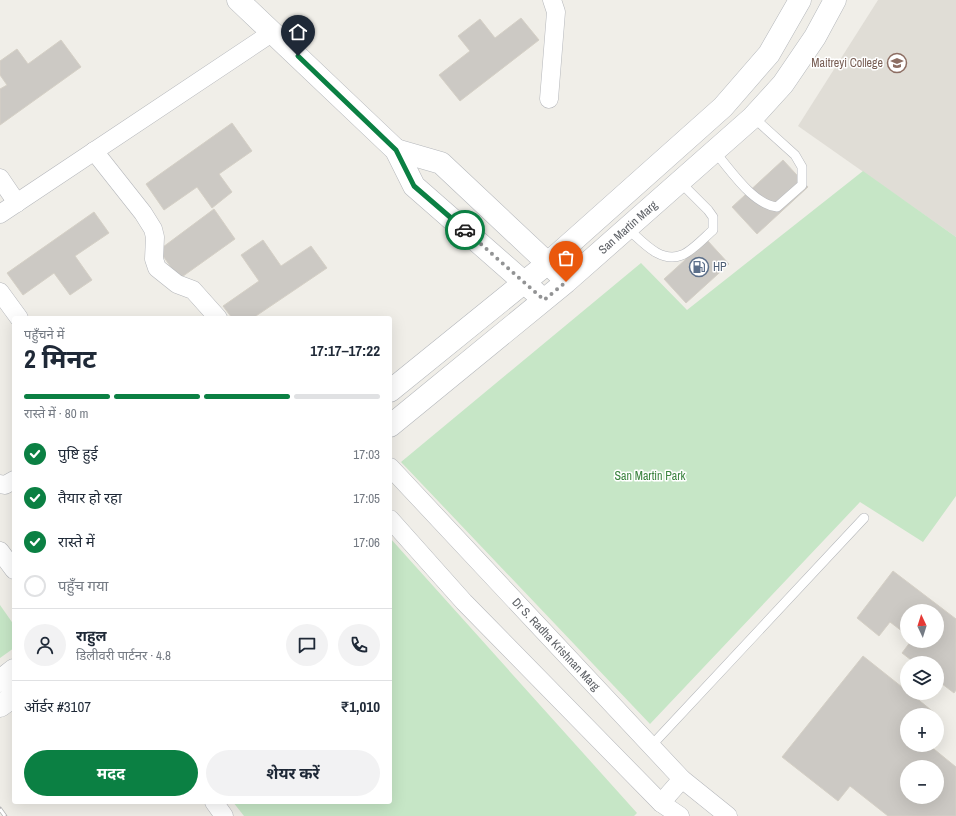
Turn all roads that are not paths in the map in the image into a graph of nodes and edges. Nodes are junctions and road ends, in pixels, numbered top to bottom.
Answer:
1 (238, 0) edge
2 (552, 0) edge
3 (800, 0) edge
4 (835, 0) edge
5 (273, 32) junction
6 (550, 100) dead end
7 (753, 117) junction
8 (396, 150) junction
9 (94, 151) junction
10 (714, 151) junction
11 (0, 178) edge
12 (680, 182) junction
13 (17, 203) junction
14 (0, 214) edge
15 (627, 228) junction
16 (548, 263) junction
17 (524, 282) junction
18 (566, 282) junction
19 (0, 292) edge
20 (544, 300) junction
21 (18, 316) edge
22 (216, 316) edge
23 (392, 389) edge
24 (392, 424) edge
25 (392, 469) edge
26 (12, 481) edge
27 (0, 484) edge
28 (864, 518) dead end
29 (392, 521) edge
30 (0, 551) edge
31 (12, 567) edge
32 (12, 672) edge
33 (0, 681) edge
34 (12, 697) edge
35 (0, 706) edge
36 (651, 746) junction
37 (682, 779) junction
38 (661, 803) junction
39 (215, 804) edge
40 (224, 816) edge
41 (680, 816) edge
42 (728, 816) edge

1 - 5 street
2 - 6 street
3 - 16 street
4 - 7 street, San Martin Marg
5 - 8 street
5 - 9 street
7 - 10 street, San Martin Marg
7 - 10 lane
8 - 16 street
8 - 17 street
9 - 13 street
9 - 22 street
10 - 12 street, San Martin Marg
11 - 13 street
12 - 15 street, San Martin Marg
12 - 15 lane
13 - 14 street
15 - 18 street, San Martin Marg
16 - 17 street
16 - 18 street
17 - 20 street
17 - 23 street
18 - 20 street, San Martin Marg
19 - 21 street
20 - 24 street, San Martin Marg
25 - 36 street, Dr S. Radha Krishnan Marg
26 - 27 street
28 - 36 lane
29 - 38 street
30 - 31 street
32 - 33 street
34 - 35 street
36 - 37 street, Dr S. Radha Krishnan Marg
37 - 38 street
37 - 42 street, Dr S. Radha Krishnan Marg
38 - 41 street
39 - 40 street

